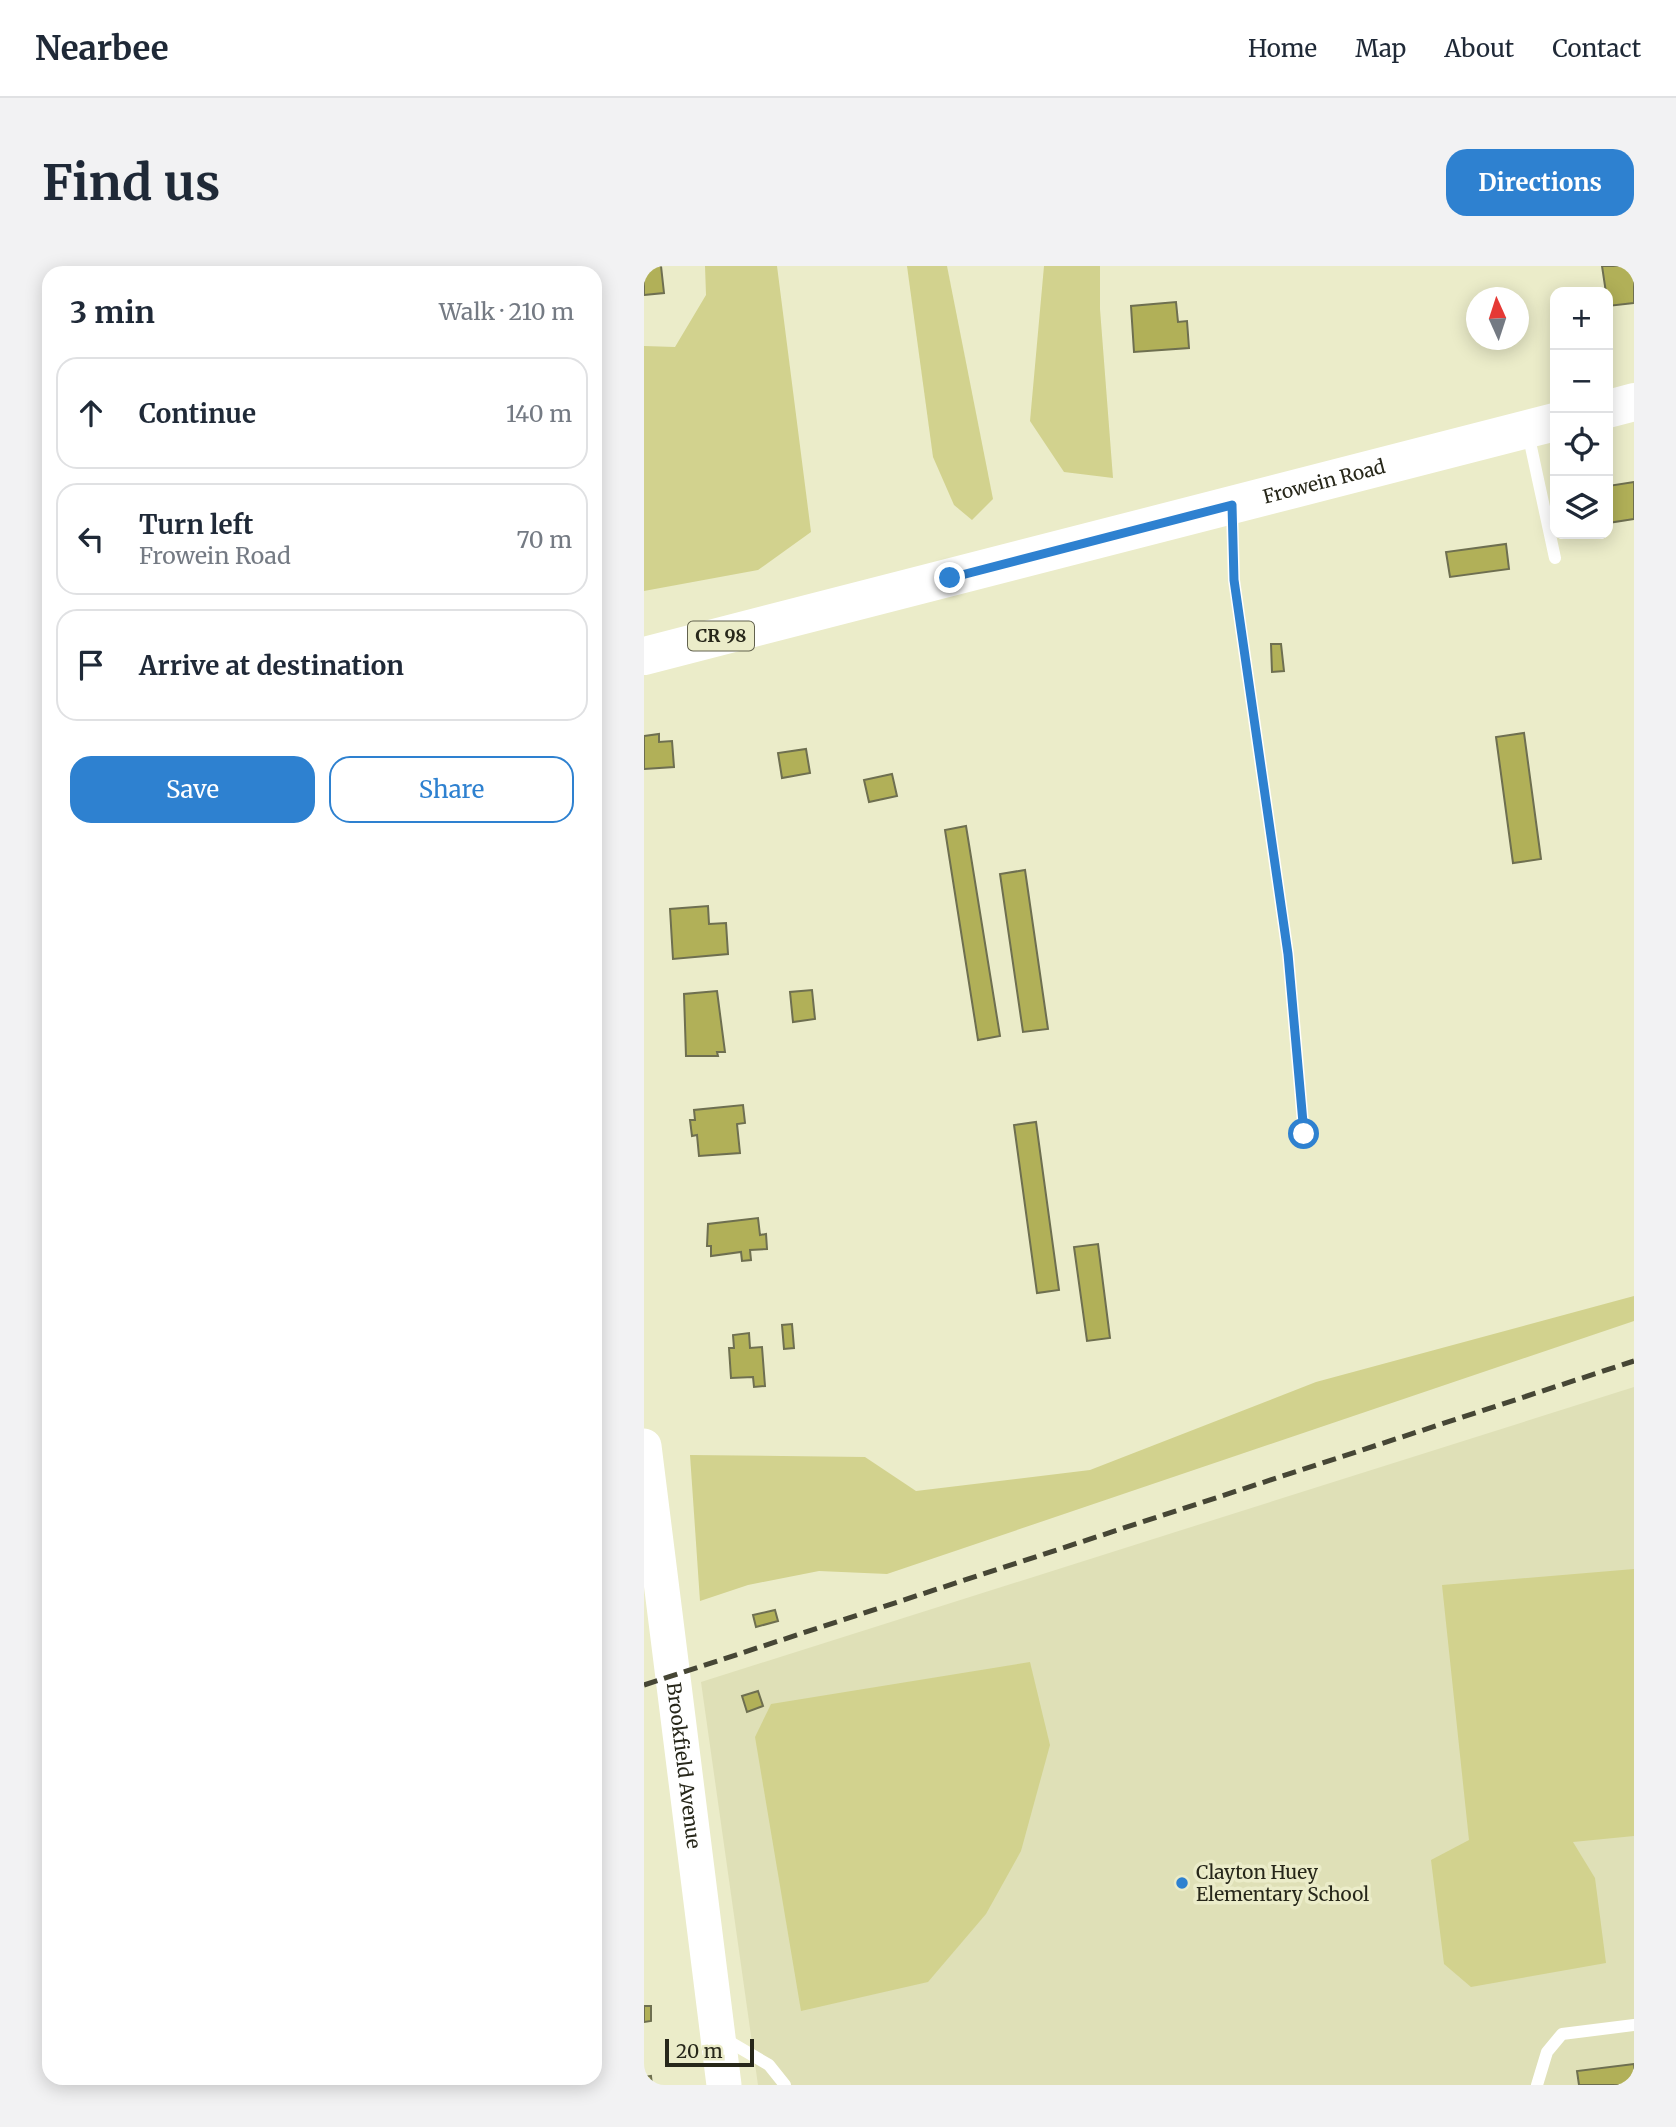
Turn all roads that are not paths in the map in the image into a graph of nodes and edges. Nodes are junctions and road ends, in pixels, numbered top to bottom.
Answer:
1 (1634, 402) edge
2 (1613, 408) edge
3 (1541, 426) edge
4 (1232, 505) junction
5 (1555, 558) dead end
6 (644, 656) edge
7 (1304, 1134) dead end
8 (644, 1446) edge
9 (1634, 2025) edge
10 (717, 2035) junction
11 (724, 2085) edge
12 (785, 2085) edge
13 (1537, 2085) edge

1 - 2 main road
3 - 4 main road, Frowein Road / CR 98
3 - 5 lane
4 - 6 main road, Frowein Road / CR 98
4 - 7 lane
8 - 10 main road, Brookfield Avenue
9 - 13 lane
10 - 11 main road, Brookfield Avenue
10 - 12 lane

